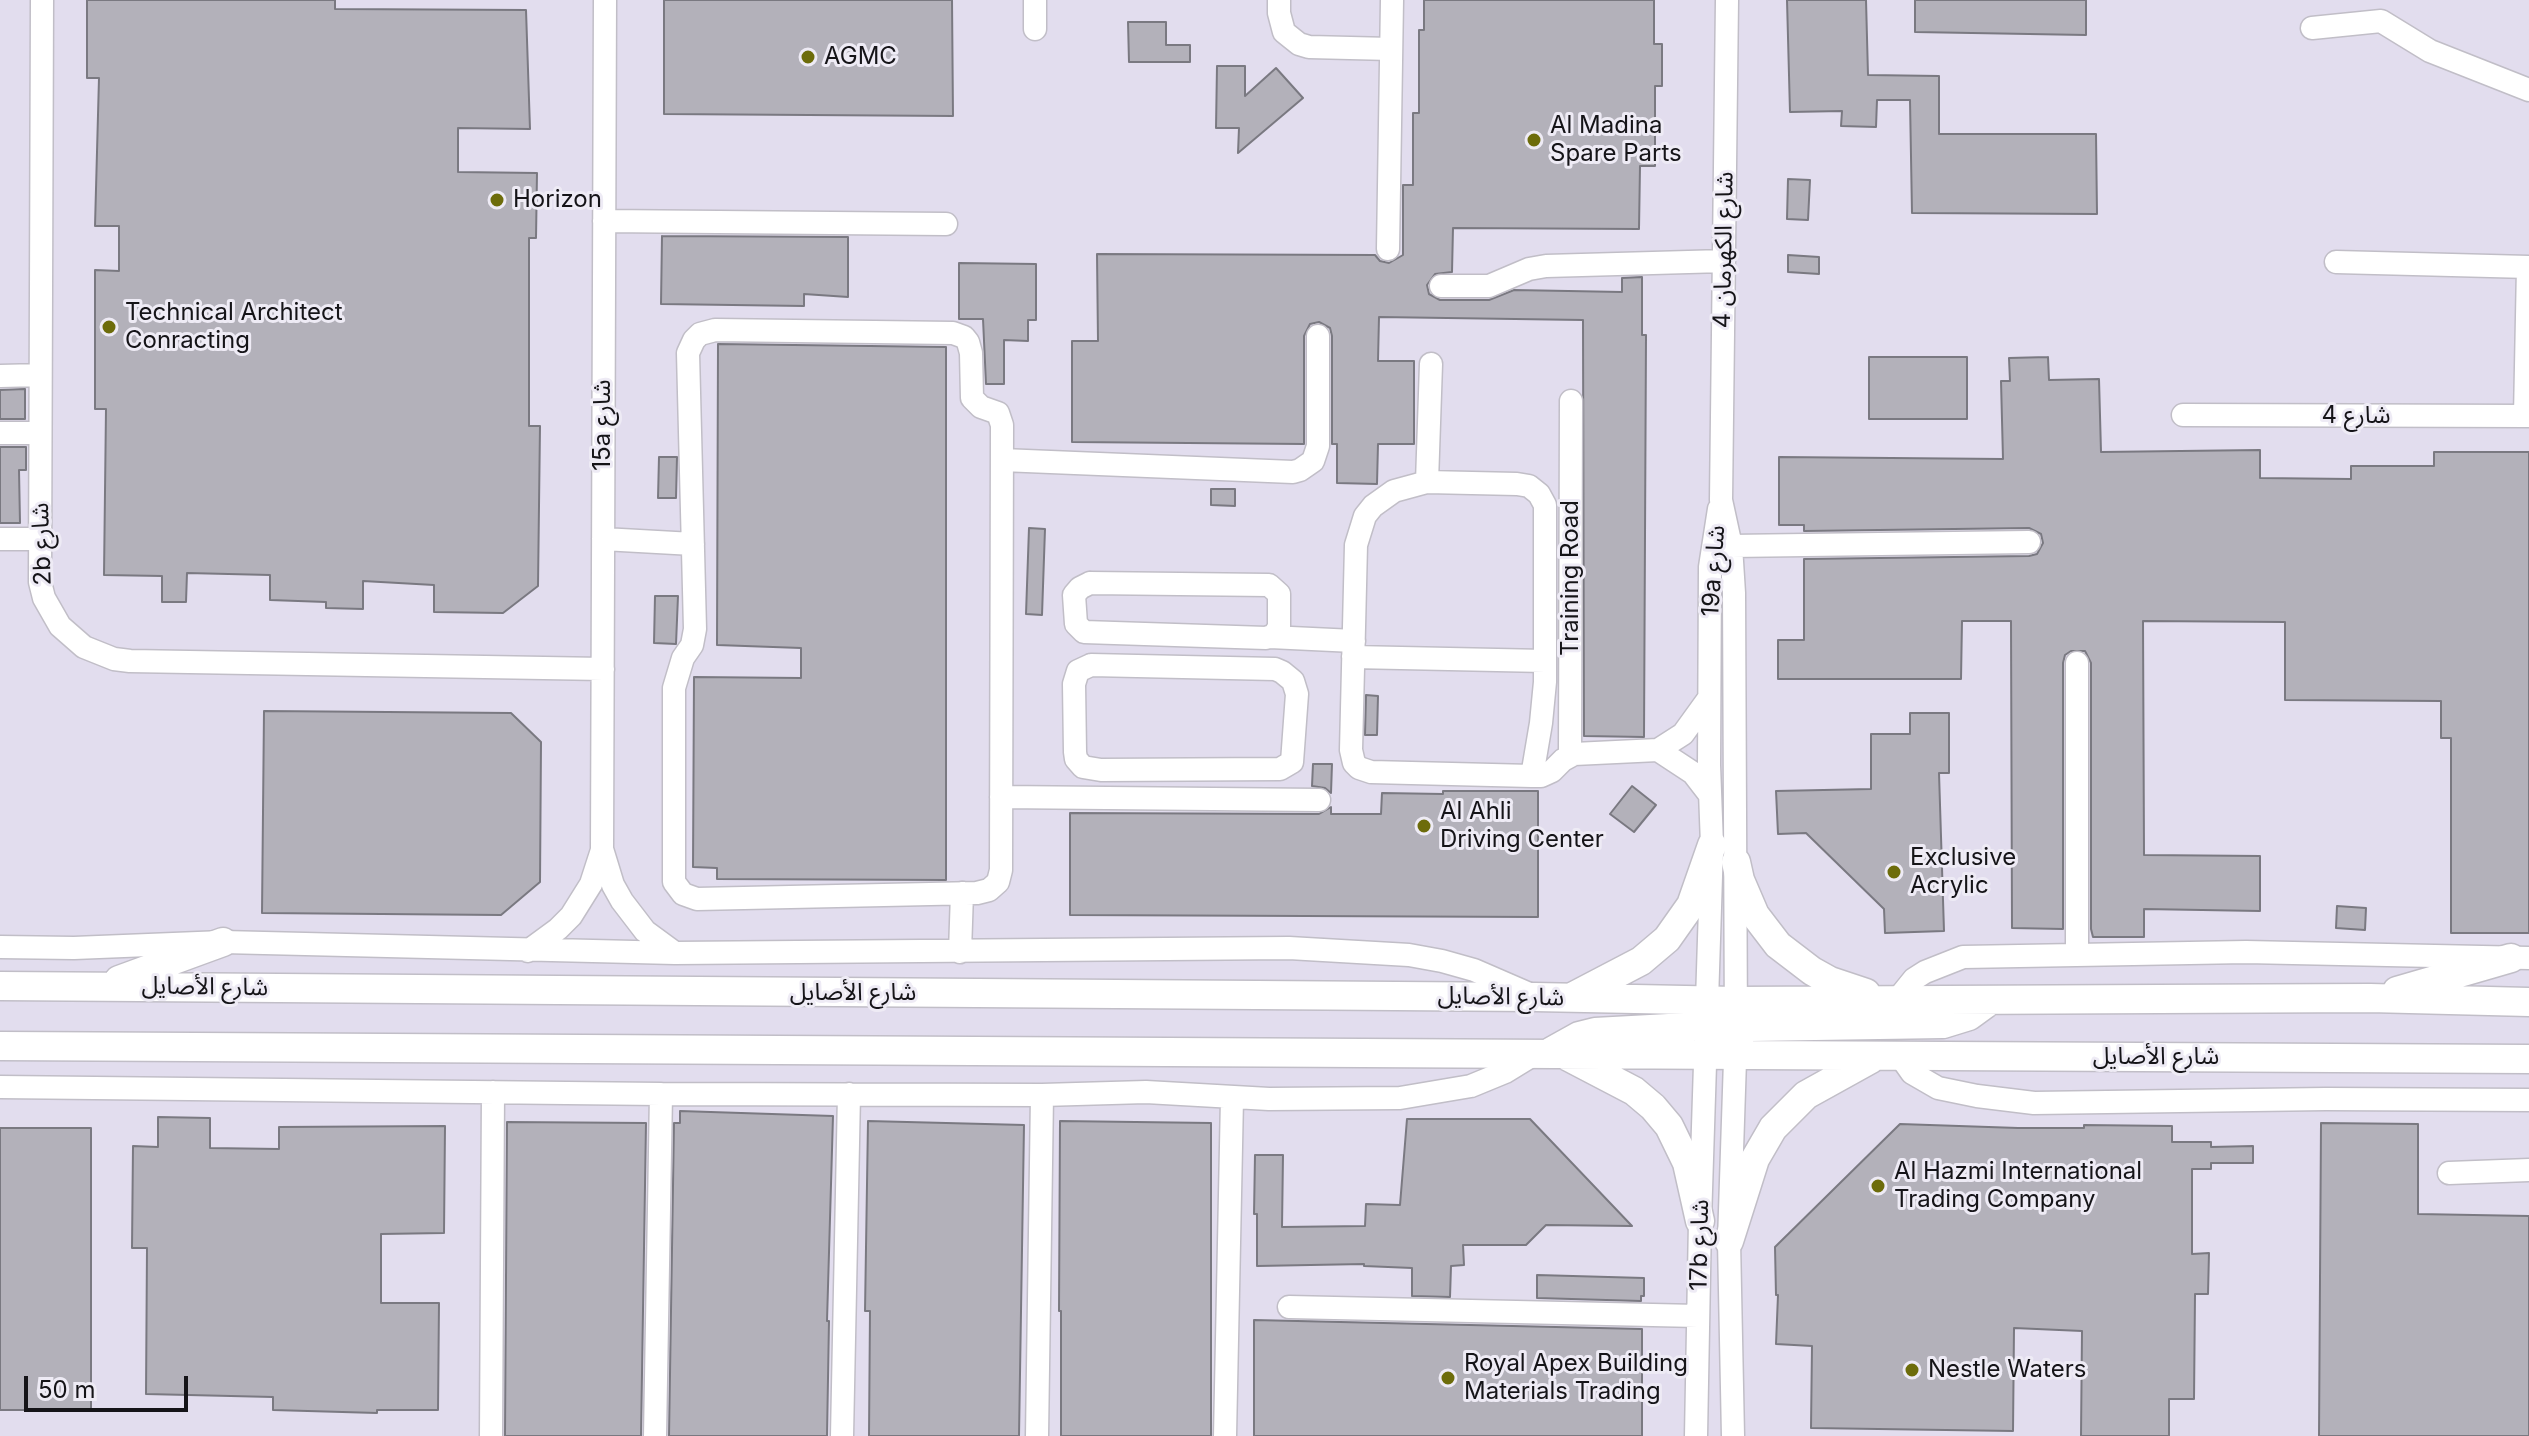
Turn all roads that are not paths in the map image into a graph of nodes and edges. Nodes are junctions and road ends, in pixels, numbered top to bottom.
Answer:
1 (42, 0) edge
2 (605, 0) edge
3 (1035, 0) edge
4 (1279, 0) edge
5 (1392, 0) edge
6 (1727, 0) edge
7 (2312, 28) dead end
8 (1035, 29) dead end
9 (1391, 49) junction
10 (2529, 90) edge
11 (604, 221) junction
12 (946, 224) dead end
13 (1388, 249) dead end
14 (1724, 261) junction
15 (2336, 262) dead end
16 (2529, 267) edge
17 (1441, 286) dead end
18 (1318, 336) dead end
19 (1431, 364) dead end
20 (40, 375) junction
21 (0, 376) edge
22 (1571, 401) dead end
23 (2183, 415) dead end
24 (2527, 416) edge
25 (0, 433) edge
26 (40, 433) junction
27 (1002, 460) junction
28 (1427, 482) junction
29 (1529, 486) junction
30 (1571, 488) junction
31 (1721, 500) junction
32 (0, 539) edge
33 (40, 539) junction
34 (603, 539) junction
35 (2029, 542) dead end
36 (693, 544) junction
37 (1731, 546) junction
38 (1114, 633) junction
39 (1238, 637) junction
40 (1270, 637) junction
41 (1354, 649) junction
42 (1545, 661) junction
43 (2077, 663) dead end
44 (1115, 666) junction
45 (1239, 668) junction
46 (603, 669) junction
47 (1709, 698) junction
48 (1658, 750) junction
49 (1570, 755) junction
50 (1101, 770) junction
51 (1532, 776) junction
52 (1710, 795) junction
53 (1001, 797) junction
54 (1104, 798) junction
55 (1319, 800) dead end
56 (1712, 845) junction
57 (602, 849) junction
58 (1736, 862) junction
59 (962, 893) junction
60 (223, 942) junction
61 (0, 947) edge
62 (528, 951) junction
63 (960, 952) junction
64 (675, 953) junction
65 (2077, 955) junction
66 (2520, 958) edge
67 (0, 986) edge
68 (100, 986) junction
69 (1535, 997) junction
70 (1571, 998) junction
71 (2370, 998) junction
72 (1893, 1000) junction
73 (1992, 1000) junction
74 (1735, 1001) junction
75 (2529, 1002) edge
76 (1706, 1013) junction
77 (1735, 1042) junction
78 (0, 1046) edge
79 (1548, 1053) junction
80 (1705, 1055) junction
81 (1887, 1057) junction
82 (2529, 1059) edge
83 (0, 1087) edge
84 (493, 1092) junction
85 (661, 1094) junction
86 (849, 1094) junction
87 (1042, 1095) junction
88 (1232, 1098) junction
89 (2529, 1100) edge
90 (2529, 1170) edge
91 (2449, 1173) dead end
92 (1700, 1221) junction
93 (1729, 1241) junction
94 (1289, 1307) dead end
95 (1698, 1316) junction
96 (491, 1436) edge
97 (655, 1436) edge
98 (842, 1436) edge
99 (1037, 1436) edge
100 (1225, 1436) edge
101 (1696, 1436) edge
102 (1733, 1436) edge

1 - 20 street, 2b شارع
2 - 11 street, 15a شارع
3 - 8 street
4 - 9 street
5 - 9 street
6 - 14 street, شارع الكهرمان 4
7 - 10 street
9 - 13 street
11 - 12 street
11 - 34 street, 15a شارع
14 - 17 street
14 - 31 street, شارع الكهرمان 4
15 - 16 street
16 - 24 street
18 - 27 street
19 - 28 street
20 - 21 street
20 - 26 street, 2b شارع
22 - 30 street, Training Road
23 - 24 street, شارع 4
25 - 26 street
26 - 33 street, 2b شارع
27 - 36 street
27 - 53 street
28 - 29 street
28 - 41 street
29 - 30 street
29 - 42 street
30 - 49 street, Training Road
31 - 37 street, 19a شارع
31 - 47 street, 19a شارع
32 - 33 street
33 - 46 street, 2b شارع
34 - 36 street
34 - 46 street, 15a شارع
35 - 37 street
36 - 59 street
37 - 58 street, 19a شارع
38 - 39 street
38 - 40 street
38 - 44 street
39 - 40 street
39 - 45 street
40 - 41 street
41 - 42 street
41 - 51 street
42 - 51 street
43 - 65 street
44 - 45 street
44 - 50 street
45 - 50 street
46 - 57 street, 15a شارع
47 - 48 street
47 - 52 street, 19a شارع
48 - 49 street
48 - 52 street
49 - 51 street
50 - 54 street
52 - 56 street, 19a شارع
53 - 54 street
53 - 59 street
54 - 55 street
56 - 70 main road
56 - 76 street, 19a شارع
57 - 62 street, 15a شارع
57 - 64 street, 15a شارع
58 - 72 main road
58 - 74 street, 19a شارع
59 - 63 street
60 - 61 street
60 - 62 street
60 - 68 main road
62 - 64 street
63 - 64 street
63 - 69 street
65 - 66 street
65 - 72 street
66 - 71 main road
67 - 68 main road, شارع الأصايل
68 - 69 main road, شارع الأصايل
69 - 70 main road, شارع الأصايل
70 - 76 main road, شارع الأصايل
71 - 73 main road
71 - 75 main road
72 - 73 main road
72 - 74 main road
73 - 77 main road
74 - 76 main road
74 - 77 street, 19a شارع
76 - 79 main road
76 - 80 street, 19a شارع
77 - 80 main road
77 - 81 main road, شارع الأصايل
77 - 93 street, 17b شارع
78 - 79 main road
79 - 80 main road
79 - 88 street
79 - 92 main road
80 - 92 street, 17b شارع
81 - 82 main road, شارع الأصايل
81 - 89 street
81 - 93 main road
83 - 84 street
84 - 85 street
84 - 96 street
85 - 86 street
85 - 97 street
86 - 87 street
86 - 98 street
87 - 88 street
87 - 99 street
88 - 100 street
90 - 91 street
92 - 95 street, 17b شارع
93 - 102 street, 17b شارع
94 - 95 street
95 - 101 street, 17b شارع

